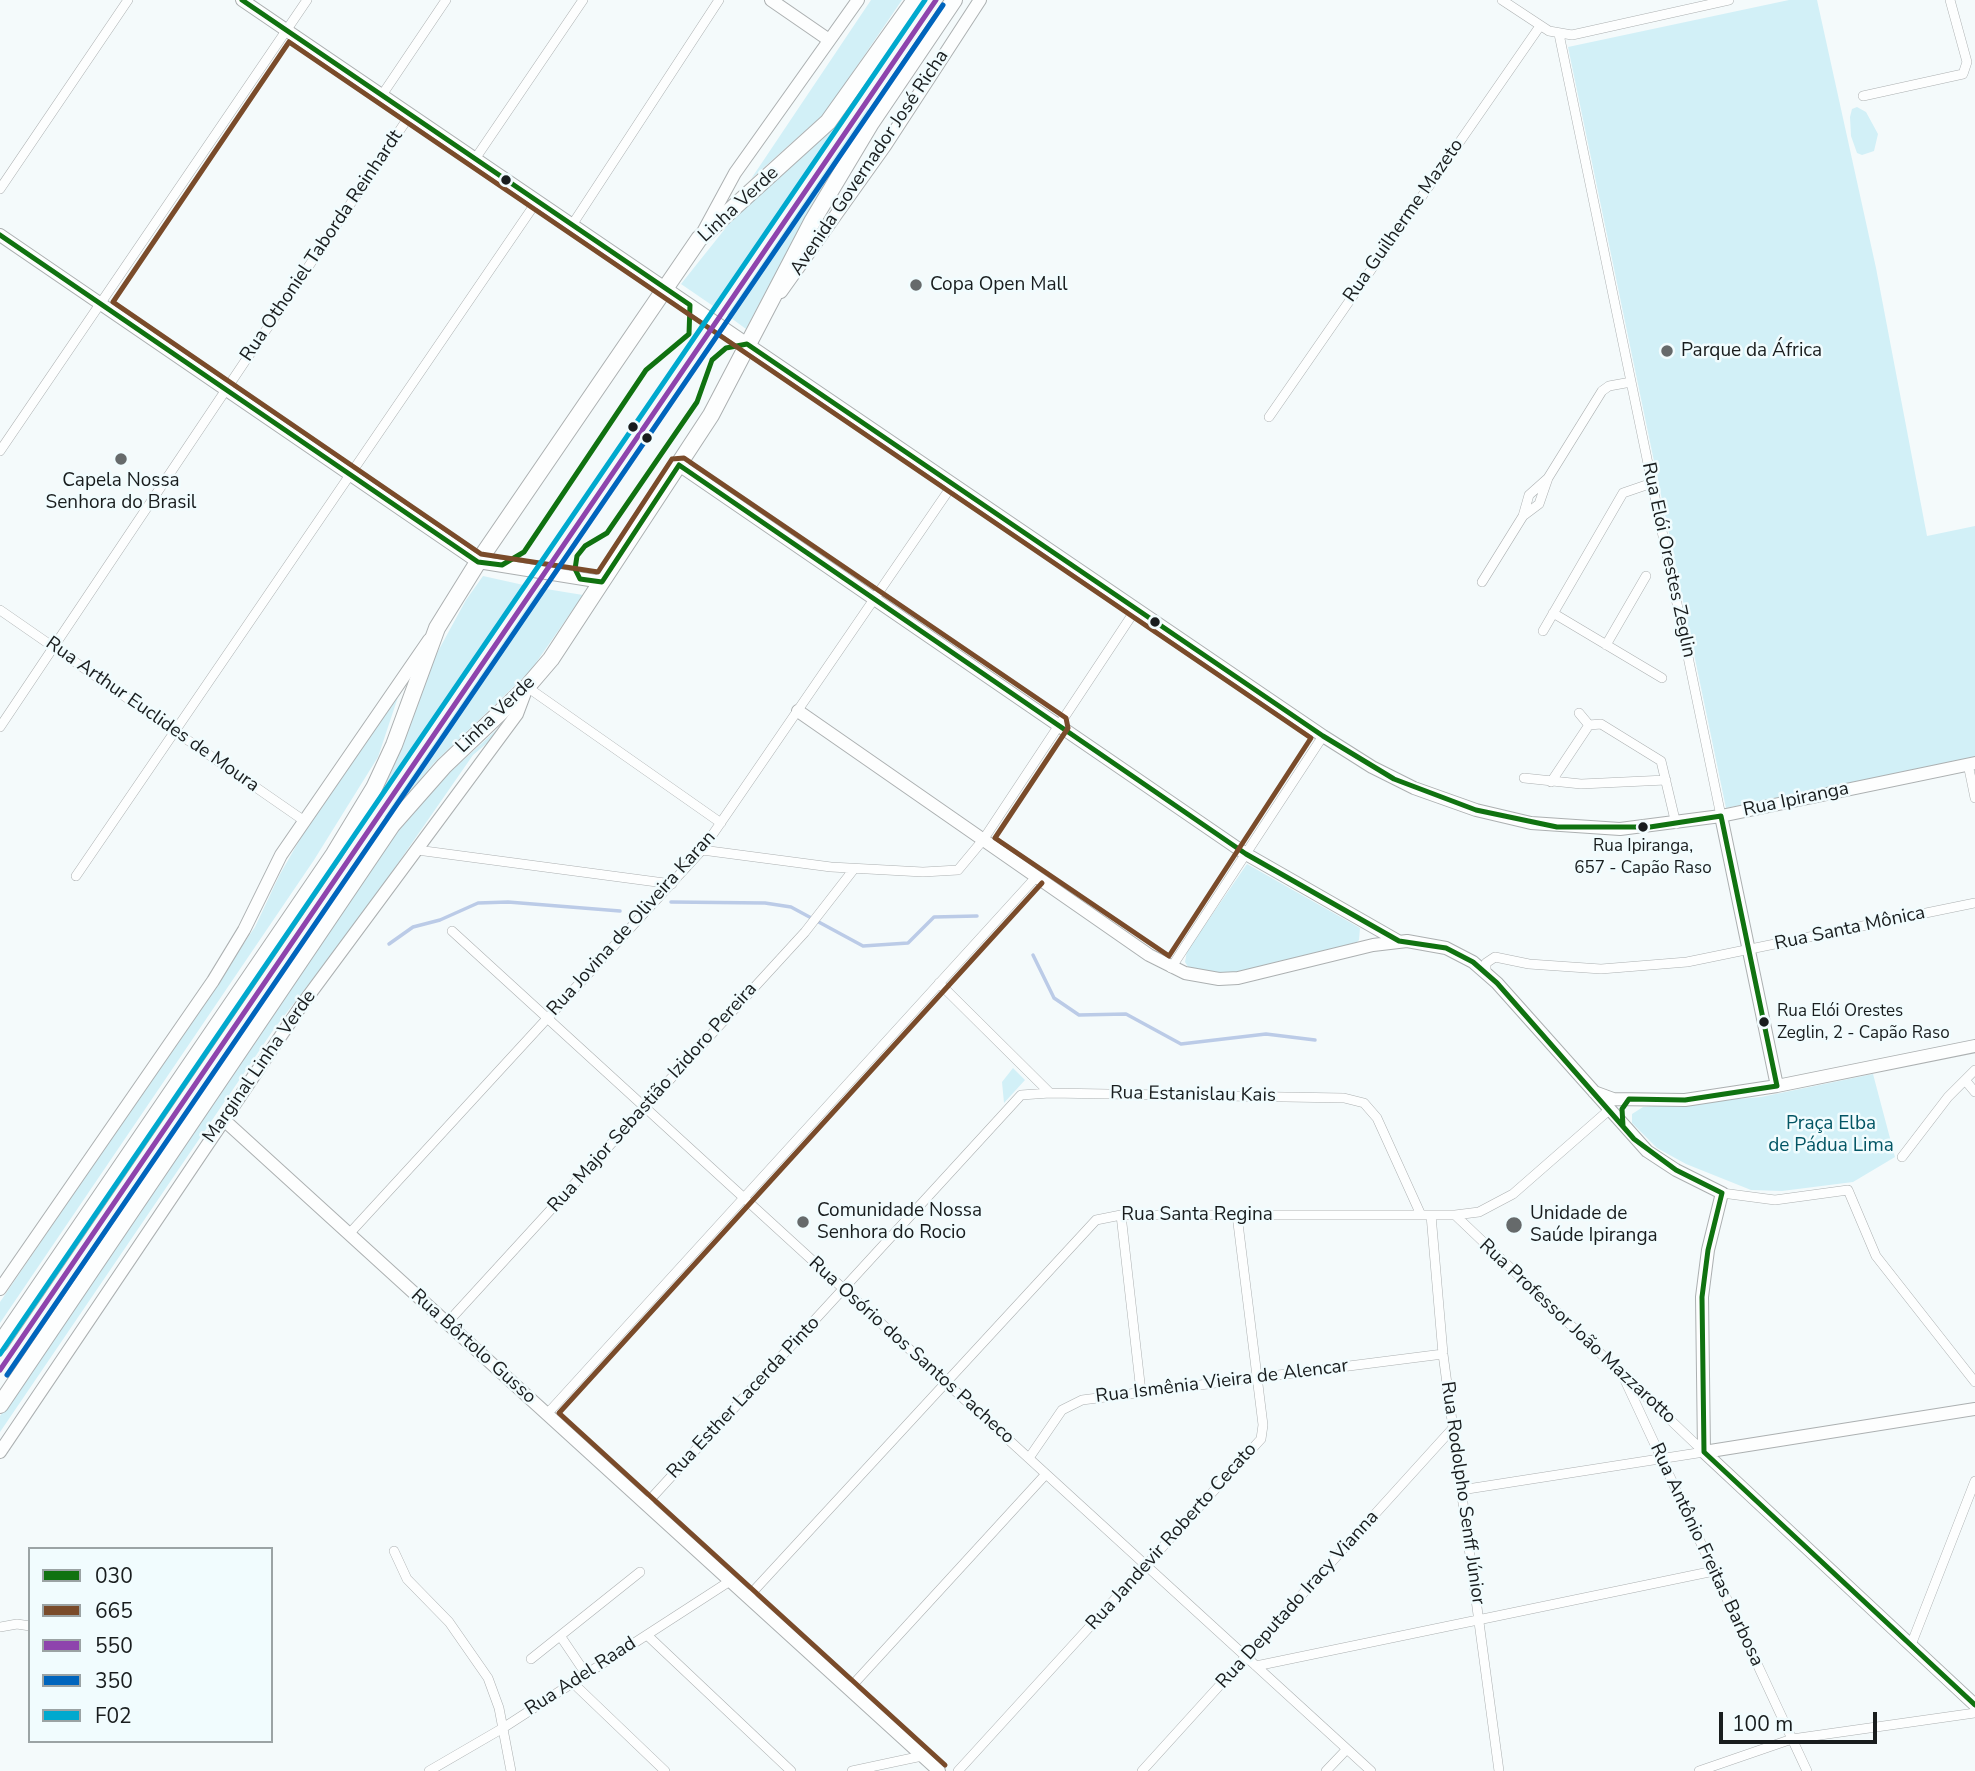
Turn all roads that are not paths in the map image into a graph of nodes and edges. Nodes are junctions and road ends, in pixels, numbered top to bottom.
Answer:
1 (128, 0) edge
2 (242, 0) edge
3 (307, 0) edge
4 (446, 0) edge
5 (583, 0) edge
6 (719, 0) edge
7 (771, 0) edge
8 (858, 0) edge
9 (915, 0) edge
10 (954, 0) edge
11 (980, 0) edge
12 (1502, 0) edge
13 (1729, 0) edge
14 (1950, 0) edge
15 (1540, 26) junction
16 (286, 30) junction
17 (1559, 34) junction
18 (829, 40) junction
19 (382, 95) junction
20 (1863, 96) dead end
21 (410, 115) junction
22 (475, 159) junction
23 (0, 189) edge
24 (537, 201) junction
25 (572, 225) junction
26 (0, 235) edge
27 (699, 239) junction
28 (667, 289) junction
29 (101, 304) junction
30 (758, 323) junction
31 (747, 344) junction
32 (1631, 382) junction
33 (226, 389) junction
34 (1269, 417) dead end
35 (0, 451) edge
36 (680, 465) junction
37 (351, 474) junction
38 (953, 484) junction
39 (1652, 484) junction
40 (478, 562) junction
41 (1646, 576) dead end
42 (602, 582) junction
43 (1482, 582) dead end
44 (875, 598) junction
45 (1136, 609) junction
46 (0, 610) edge
47 (1553, 613) junction
48 (437, 628) junction
49 (1543, 631) dead end
50 (1606, 645) junction
51 (53, 647) junction
52 (1662, 678) dead end
53 (527, 687) junction
54 (798, 710) junction
55 (1579, 713) dead end
56 (1060, 724) junction
57 (1589, 725) junction
58 (0, 727) edge
59 (175, 731) junction
60 (1323, 736) junction
61 (1971, 763) edge
62 (1524, 778) dead end
63 (1666, 780) junction
64 (1552, 782) junction
65 (1975, 797) edge
66 (1721, 816) junction
67 (303, 820) junction
68 (722, 822) junction
69 (1676, 824) junction
70 (983, 839) junction
71 (416, 850) junction
72 (702, 850) junction
73 (1246, 854) junction
74 (854, 869) junction
75 (76, 876) dead end
76 (1036, 877) junction
77 (672, 884) junction
78 (1975, 903) edge
79 (452, 931) dead end
80 (1399, 941) junction
81 (1749, 950) junction
82 (1171, 968) junction
83 (1486, 973) junction
84 (939, 983) junction
85 (548, 1019) junction
86 (1975, 1046) edge
87 (1975, 1070) edge
88 (1965, 1080) junction
89 (1777, 1086) junction
90 (1591, 1090) junction
91 (1975, 1092) edge
92 (1050, 1093) junction
93 (1629, 1099) junction
94 (645, 1107) junction
95 (1609, 1110) junction
96 (224, 1120) junction
97 (1623, 1126) junction
98 (1902, 1157) dead end
99 (1722, 1192) junction
100 (744, 1198) junction
101 (1121, 1215) junction
102 (1237, 1215) junction
103 (1421, 1215) junction
104 (1431, 1215) junction
105 (1455, 1215) junction
106 (349, 1234) junction
107 (0, 1289) edge
108 (844, 1289) junction
109 (447, 1323) junction
110 (0, 1344) edge
111 (1443, 1354) junction
112 (1623, 1376) junction
113 (1258, 1377) junction
114 (946, 1382) junction
115 (1975, 1382) edge
116 (1141, 1392) junction
117 (0, 1405) edge
118 (1975, 1409) edge
119 (547, 1414) junction
120 (1453, 1429) junction
121 (0, 1452) edge
122 (1704, 1452) junction
123 (1029, 1458) junction
124 (1662, 1459) junction
125 (1046, 1474) junction
126 (1975, 1481) edge
127 (1461, 1490) junction
128 (646, 1504) junction
129 (394, 1551) dead end
130 (1147, 1566) junction
131 (1714, 1571) junction
132 (640, 1572) dead end
133 (730, 1581) junction
134 (748, 1597) junction
135 (1479, 1620) junction
136 (28, 1626) edge
137 (0, 1627) edge
138 (646, 1635) junction
139 (561, 1637) junction
140 (1911, 1645) junction
141 (1246, 1657) junction
142 (531, 1659) dead end
143 (1256, 1666) junction
144 (586, 1674) junction
145 (573, 1683) junction
146 (849, 1689) junction
147 (1975, 1705) edge
148 (1975, 1713) edge
149 (503, 1728) junction
150 (1792, 1739) junction
151 (1347, 1749) junction
152 (922, 1756) junction
153 (429, 1771) edge
154 (511, 1771) edge
155 (665, 1771) edge
156 (791, 1771) edge
157 (852, 1771) edge
158 (939, 1771) edge
159 (958, 1771) edge
160 (1142, 1771) edge
161 (1326, 1771) edge
162 (1371, 1771) edge
163 (1499, 1771) edge
164 (1699, 1771) edge
165 (1807, 1771) edge

1 - 23 street
2 - 16 main road, Rua Ipiranga
3 - 16 street
4 - 19 street
5 - 22 street
6 - 25 street
7 - 18 main road
8 - 18 main road
9 - 27 highway, Linha Verde
10 - 30 highway, Linha Verde
11 - 30 main road, Avenida Governador José Richa
12 - 15 street
13 - 17 street
14 - 20 street
15 - 17 street
15 - 34 street, Rua Guilherme Mazeto
16 - 19 main road, Rua Ipiranga
16 - 29 street
17 - 32 street, Rua Elói Orestes Zeglin
18 - 27 main road
19 - 21 main road, Rua Ipiranga
21 - 22 main road, Rua Ipiranga
21 - 33 street, Rua Othoniel Taborda Reinhardt
22 - 24 main road, Rua Ipiranga
24 - 25 main road, Rua Ipiranga
24 - 37 street
25 - 28 main road, Rua Ipiranga
26 - 29 main road
27 - 28 highway, Linha Verde
28 - 31 main road, Rua Ipiranga
28 - 40 highway, Linha Verde
29 - 33 main road
29 - 35 street
30 - 31 highway, Linha Verde
31 - 36 highway, Linha Verde
31 - 38 main road, Rua Ipiranga
32 - 39 street, Rua Elói Orestes Zeglin
32 - 43 street
33 - 37 main road
33 - 51 street, Rua Othoniel Taborda Reinhardt
36 - 42 highway, Linha Verde
36 - 44 main road
37 - 40 main road
37 - 59 street
38 - 44 street, Rua Jovina de Oliveira Karan
38 - 45 main road, Rua Ipiranga
39 - 47 street
39 - 66 street, Rua Elói Orestes Zeglin
40 - 42 main road
40 - 48 highway, Linha Verde
41 - 50 street
42 - 53 highway, Linha Verde
44 - 54 street, Rua Jovina de Oliveira Karan
44 - 56 main road
45 - 56 street
45 - 60 main road, Rua Ipiranga
46 - 51 street, Rua Arthur Euclides de Moura
47 - 49 street
47 - 50 street
48 - 67 main road
48 - 110 highway, Linha Verde
50 - 52 street
51 - 58 street, Rua Othoniel Taborda Reinhardt
51 - 59 street, Rua Arthur Euclides de Moura
53 - 68 street
53 - 71 main road, Marginal Linha Verde
53 - 117 highway, Linha Verde
54 - 68 street, Rua Jovina de Oliveira Karan
54 - 70 main road
55 - 57 street
56 - 70 street
56 - 73 main road
57 - 63 street
57 - 64 street
59 - 67 street, Rua Arthur Euclides de Moura
59 - 75 street
60 - 69 main road, Rua Ipiranga
60 - 73 street
61 - 65 street
61 - 66 main road, Rua Ipiranga
62 - 64 street
63 - 64 street
63 - 69 street
66 - 69 main road, Rua Ipiranga
66 - 81 main road, Rua Elói Orestes Zeglin
67 - 107 main road
68 - 72 street, Rua Jovina de Oliveira Karan
70 - 74 street
70 - 76 main road
71 - 77 street
71 - 96 main road, Marginal Linha Verde
72 - 74 street
72 - 77 street, Rua Jovina de Oliveira Karan
73 - 80 main road
73 - 82 street
74 - 94 street, Rua Major Sebastião Izidoro Pereira
76 - 82 main road
76 - 84 street
77 - 85 street, Rua Jovina de Oliveira Karan
78 - 81 street, Rua Santa Mônica
79 - 85 street, Rua Osório dos Santos Pacheco
80 - 82 main road
80 - 83 main road
81 - 83 street, Rua Santa Mônica
81 - 89 main road, Rua Elói Orestes Zeglin
83 - 90 main road
84 - 92 street
84 - 100 street
85 - 94 street, Rua Osório dos Santos Pacheco
85 - 106 street, Rua Jovina de Oliveira Karan
86 - 89 main road
87 - 88 street
88 - 91 street
88 - 98 street
89 - 93 main road
90 - 93 main road
90 - 95 main road
92 - 103 street, Rua Estanislau Kais
92 - 108 street, Rua Esther Lacerda Pinto
93 - 97 main road
94 - 100 street, Rua Osório dos Santos Pacheco
94 - 109 street, Rua Major Sebastião Izidoro Pereira
95 - 97 main road
95 - 105 street, Rua Santa Regina
96 - 106 main road, Rua Bôrtolo Gusso
96 - 121 main road, Marginal Linha Verde
97 - 99 main road
99 - 115 street
99 - 122 main road
100 - 108 street, Rua Osório dos Santos Pacheco
100 - 119 street
101 - 102 street, Rua Santa Regina
101 - 114 street, Rua Santa Regina
101 - 116 street
102 - 103 street, Rua Santa Regina
102 - 113 street, Rua Jandevir Roberto Cecato
103 - 104 street, Rua Santa Regina
104 - 105 street, Rua Santa Regina
104 - 111 street, Rua Rodolpho Senff Júnior
105 - 112 street, Rua Professor João Mazzarotto
106 - 109 main road, Rua Bôrtolo Gusso
108 - 114 street, Rua Osório dos Santos Pacheco
108 - 128 street, Rua Esther Lacerda Pinto
109 - 119 main road, Rua Bôrtolo Gusso
111 - 113 street, Rua Ismênia Vieira de Alencar
111 - 120 street, Rua Rodolpho Senff Júnior
112 - 122 street, Rua Professor João Mazzarotto
112 - 124 street, Rua Antônio Freitas Barbosa
113 - 116 street, Rua Ismênia Vieira de Alencar
113 - 130 street, Rua Jandevir Roberto Cecato
114 - 123 street, Rua Osório dos Santos Pacheco
114 - 134 street, Rua Santa Regina
116 - 123 street, Rua Ismênia Vieira de Alencar
118 - 122 main road
119 - 128 main road, Rua Bôrtolo Gusso
120 - 127 street, Rua Rodolpho Senff Júnior
120 - 141 street, Rua Deputado Iracy Vianna
122 - 124 street
122 - 140 main road, Rua Professor João Mazzarotto
123 - 125 street, Rua Osório dos Santos Pacheco
124 - 127 street
124 - 131 street, Rua Antônio Freitas Barbosa
125 - 130 street, Rua Osório dos Santos Pacheco
125 - 146 street
126 - 140 street
127 - 135 street, Rua Rodolpho Senff Júnior
128 - 133 main road, Rua Bôrtolo Gusso
129 - 149 street
130 - 141 street, Rua Osório dos Santos Pacheco
130 - 159 street, Rua Jandevir Roberto Cecato
131 - 135 street
131 - 150 street, Rua Antônio Freitas Barbosa
132 - 139 street
133 - 134 main road, Rua Bôrtolo Gusso
133 - 138 street, Rua Adel Raad
134 - 146 main road, Rua Bôrtolo Gusso
135 - 143 street
135 - 163 street, Rua Rodolpho Senff Júnior
136 - 137 street
138 - 144 street, Rua Adel Raad
138 - 156 street
139 - 142 street
139 - 144 street
140 - 147 main road, Rua Professor João Mazzarotto
141 - 143 street, Rua Osório dos Santos Pacheco
141 - 160 street, Rua Deputado Iracy Vianna
143 - 151 street, Rua Osório dos Santos Pacheco
144 - 145 street, Rua Adel Raad
145 - 149 street, Rua Adel Raad
145 - 155 street
146 - 152 main road, Rua Bôrtolo Gusso
148 - 150 street
149 - 153 street, Rua Adel Raad
149 - 154 street
150 - 164 street
150 - 165 street, Rua Antônio Freitas Barbosa
151 - 161 street
151 - 162 street, Rua Osório dos Santos Pacheco
152 - 157 street
152 - 158 main road, Rua Bôrtolo Gusso

